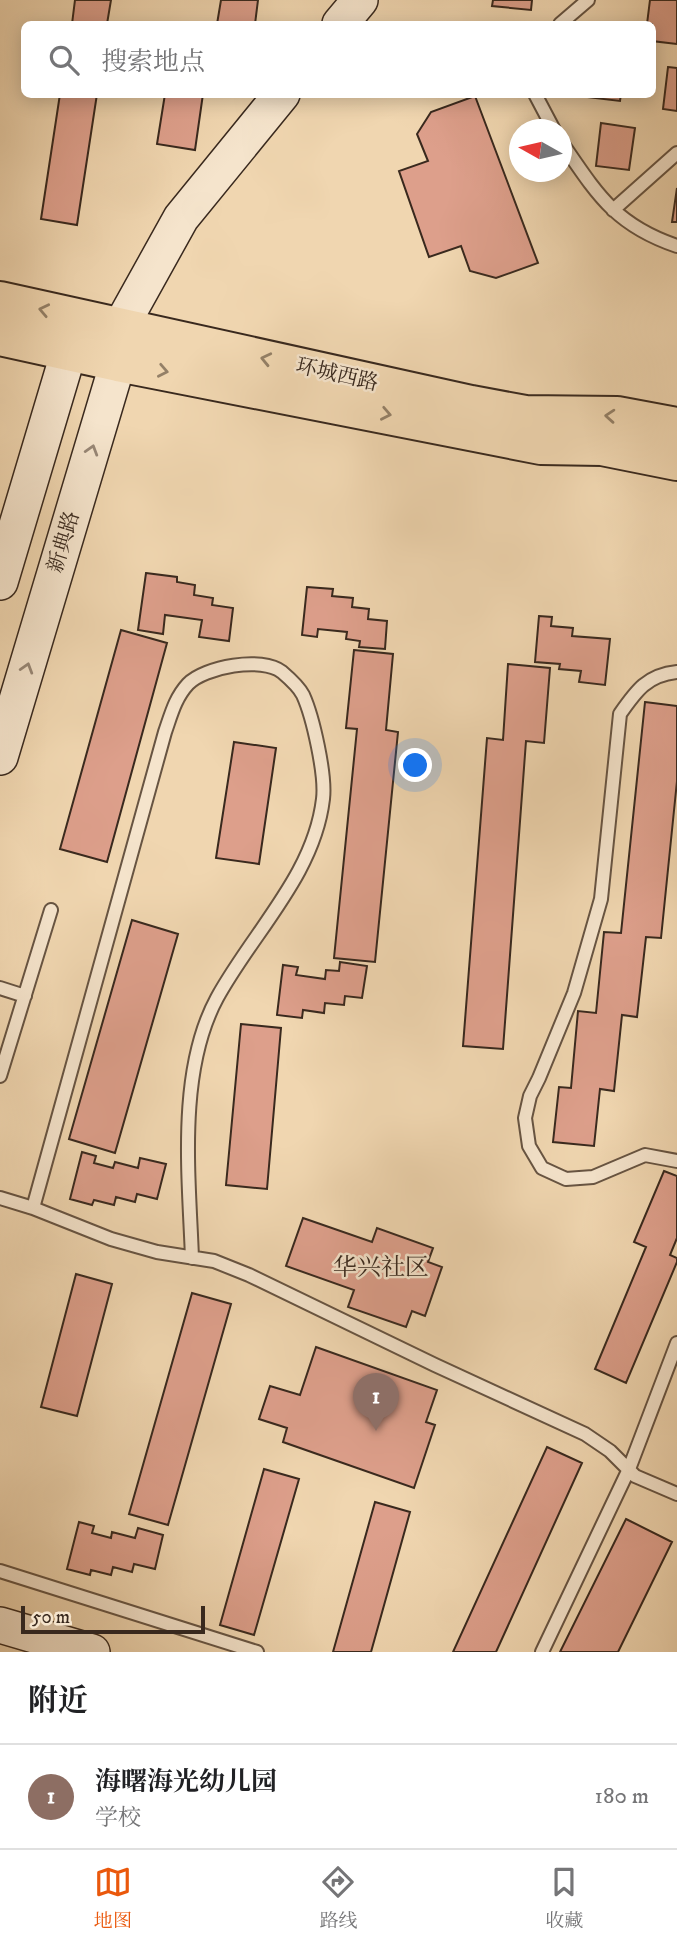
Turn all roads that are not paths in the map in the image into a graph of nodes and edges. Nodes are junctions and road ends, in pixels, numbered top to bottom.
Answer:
1 (360, 0) edge
2 (588, 0) edge
3 (342, 21) edge
4 (564, 21) edge
5 (279, 98) edge
6 (537, 98) edge
7 (548, 119) edge
8 (677, 153) edge
9 (572, 158) edge
10 (613, 211) junction
11 (677, 246) edge
12 (0, 300) edge
13 (0, 336) edge
14 (120, 344) junction
15 (69, 351) junction
16 (677, 427) edge
17 (677, 461) edge
18 (0, 582) edge
19 (677, 672) edge
20 (0, 757) edge
21 (51, 910) dead end
22 (0, 988) edge
23 (24, 996) junction
24 (0, 1076) edge
25 (677, 1161) edge
26 (0, 1198) edge
27 (33, 1208) junction
28 (192, 1258) junction
29 (677, 1343) edge
30 (629, 1469) junction
31 (677, 1494) edge
32 (0, 1570) edge
33 (0, 1626) edge
34 (92, 1652) edge
35 (257, 1652) edge
36 (542, 1652) edge

1 - 3 main road
2 - 4 lane
5 - 14 main road, 新典路
6 - 7 lane
8 - 10 lane
9 - 10 lane
10 - 11 lane
14 -> 12 main road, 环城西路
13 - 15 main road, 环城西路
14 - 15 main road, 环城西路
16 -> 14 main road, 环城西路
14 -> 17 main road, 环城西路
20 -> 14 main road, 新典路
15 - 18 main road
19 - 25 lane
21 - 23 lane
22 - 23 lane
23 - 24 lane
26 - 27 lane
27 - 28 lane
27 - 28 lane
28 - 30 lane
29 - 30 lane
30 - 31 lane
30 - 36 lane
32 - 35 lane
33 - 34 main road

